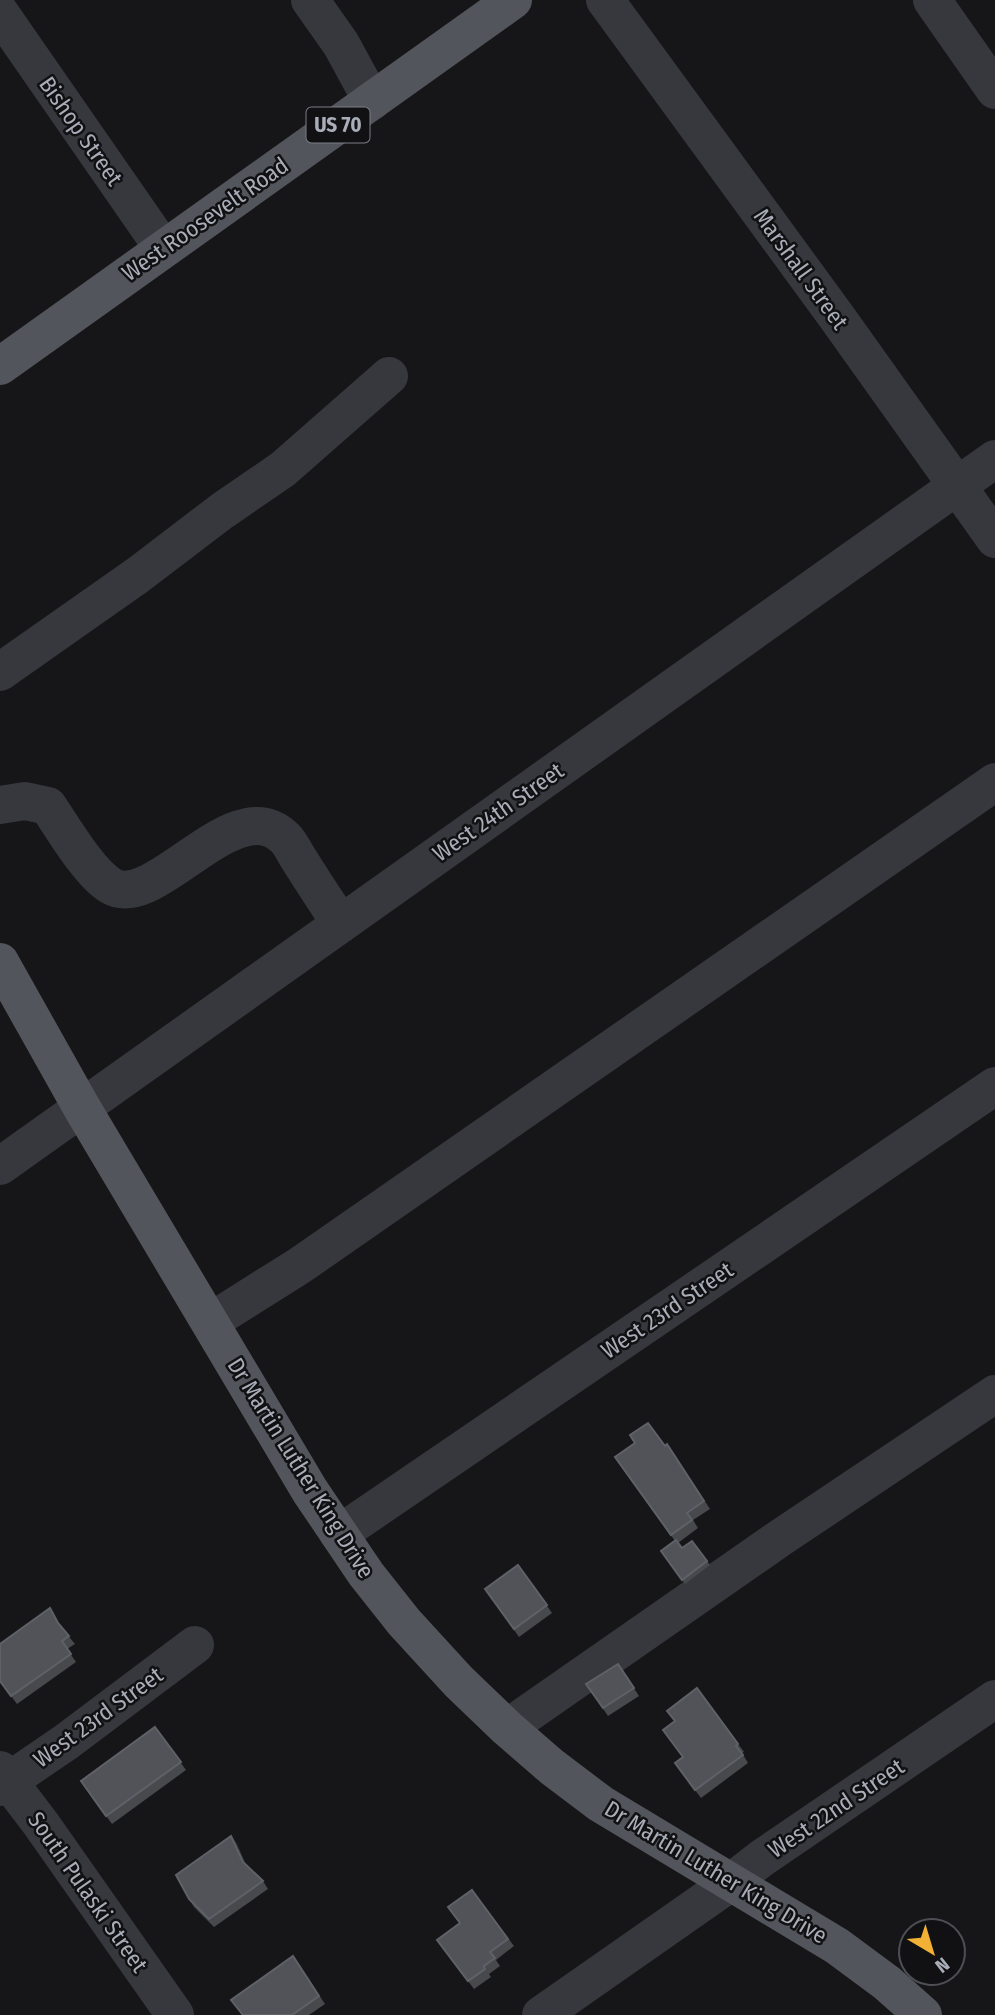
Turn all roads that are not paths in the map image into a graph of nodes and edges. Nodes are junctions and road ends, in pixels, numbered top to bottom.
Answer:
1 (310, 0) edge
2 (513, 0) edge
3 (605, 0) edge
4 (932, 0) edge
5 (0, 13) edge
6 (995, 90) edge
7 (372, 101) junction
8 (163, 248) junction
9 (0, 366) edge
10 (389, 376) dead end
11 (995, 458) edge
12 (957, 485) junction
13 (995, 539) edge
14 (0, 672) edge
15 (995, 782) edge
16 (0, 805) edge
17 (341, 924) junction
18 (0, 962) edge
19 (995, 1086) edge
20 (82, 1108) junction
21 (0, 1166) edge
22 (210, 1322) junction
23 (995, 1394) edge
24 (340, 1534) junction
25 (195, 1645) dead end
26 (995, 1699) edge
27 (507, 1728) junction
28 (3, 1780) edge
29 (730, 1883) junction
30 (175, 2015) edge
31 (541, 2015) edge
32 (923, 2015) edge

1 - 7 street
2 - 7 main road, West Roosevelt Road / US 70
3 - 12 street, Marshall Street
4 - 6 street
5 - 8 street, Bishop Street
7 - 8 main road, West Roosevelt Road / US 70
8 - 9 main road, West Roosevelt Road / US 70
10 - 14 street
11 - 12 street, West 24th Street
12 - 13 street, Marshall Street
12 - 17 street, West 24th Street
15 - 22 street
16 - 17 street
17 - 20 street, West 24th Street
18 - 20 main road, Dr Martin Luther King Drive
19 - 24 street, West 23rd Street
20 - 21 street, West 24th Street
20 - 22 main road, Dr Martin Luther King Drive
22 - 24 main road, Dr Martin Luther King Drive
23 - 27 street
24 - 27 main road, Dr Martin Luther King Drive
25 - 28 street, West 23rd Street
26 - 29 street, West 22nd Street
27 - 29 main road, Dr Martin Luther King Drive
28 - 30 street, South Pulaski Street
29 - 31 street, West 22nd Street
29 - 32 main road, Dr Martin Luther King Drive

